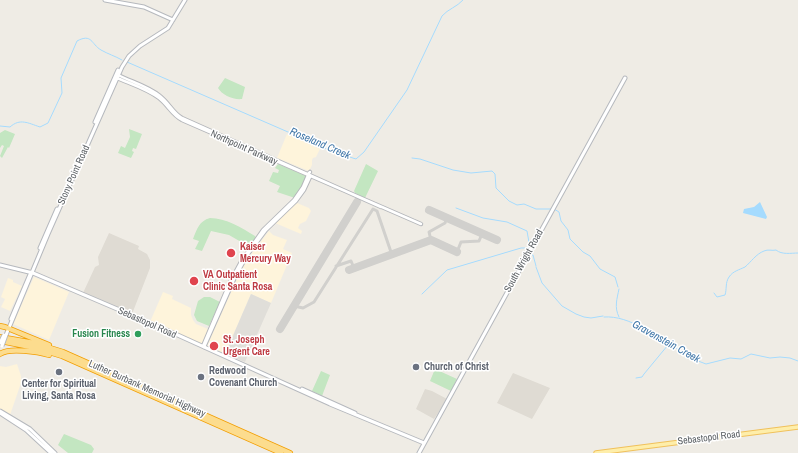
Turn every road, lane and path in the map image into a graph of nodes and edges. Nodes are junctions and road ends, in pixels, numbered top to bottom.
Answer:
1 (105, 0) edge
2 (185, 0) edge
3 (173, 20) junction
4 (116, 76) junction
5 (625, 78) dead end
6 (309, 175) junction
7 (421, 224) dead end
8 (39, 252) junction
9 (39, 258) junction
10 (0, 265) edge
11 (32, 273) junction
12 (0, 325) edge
13 (9, 326) junction
14 (3, 336) edge
15 (0, 343) edge
16 (203, 347) junction
17 (0, 350) edge
18 (0, 354) edge
19 (66, 354) junction
20 (107, 376) junction
21 (0, 412) edge
22 (798, 427) edge
23 (424, 443) junction
24 (51, 453) edge
25 (55, 453) edge
26 (281, 453) edge
27 (290, 453) edge
28 (419, 453) edge
29 (596, 453) edge

1 - 3 main road
2 - 3 main road, Stony Point Road
3 - 4 main road, Stony Point Road
4 - 6 street, Northpoint Parkway
4 - 8 main road, Stony Point Road
4 - 9 main road, Stony Point Road
5 - 23 main road, South Wright Road
6 - 7 street, Northpoint Parkway
6 - 16 street
8 - 9 main road
8 - 11 main road, Stony Point Road
9 - 11 main road, Stony Point Road
10 - 11 main road, Sebastopol Road
11 - 13 main road, Stony Point Road
11 - 13 main road, Stony Point Road
11 - 16 main road, Sebastopol Road
12 - 13 highway
13 - 14 main road, Stony Point Road
13 - 19 highway
14 - 15 main road, Stony Point Road, bridge
14 - 19 highway, Luther Burbank Memorial Highway
15 - 17 main road, Stony Point Road
15 - 20 highway, Luther Burbank Memorial Highway
16 - 23 main road, Sebastopol Road
18 - 20 highway
19 - 27 highway, Luther Burbank Memorial Highway
20 - 26 highway, Luther Burbank Memorial Highway
21 - 24 main road
21 - 25 main road
22 - 29 main road, Sebastopol Road
23 - 28 main road, South Wright Road

